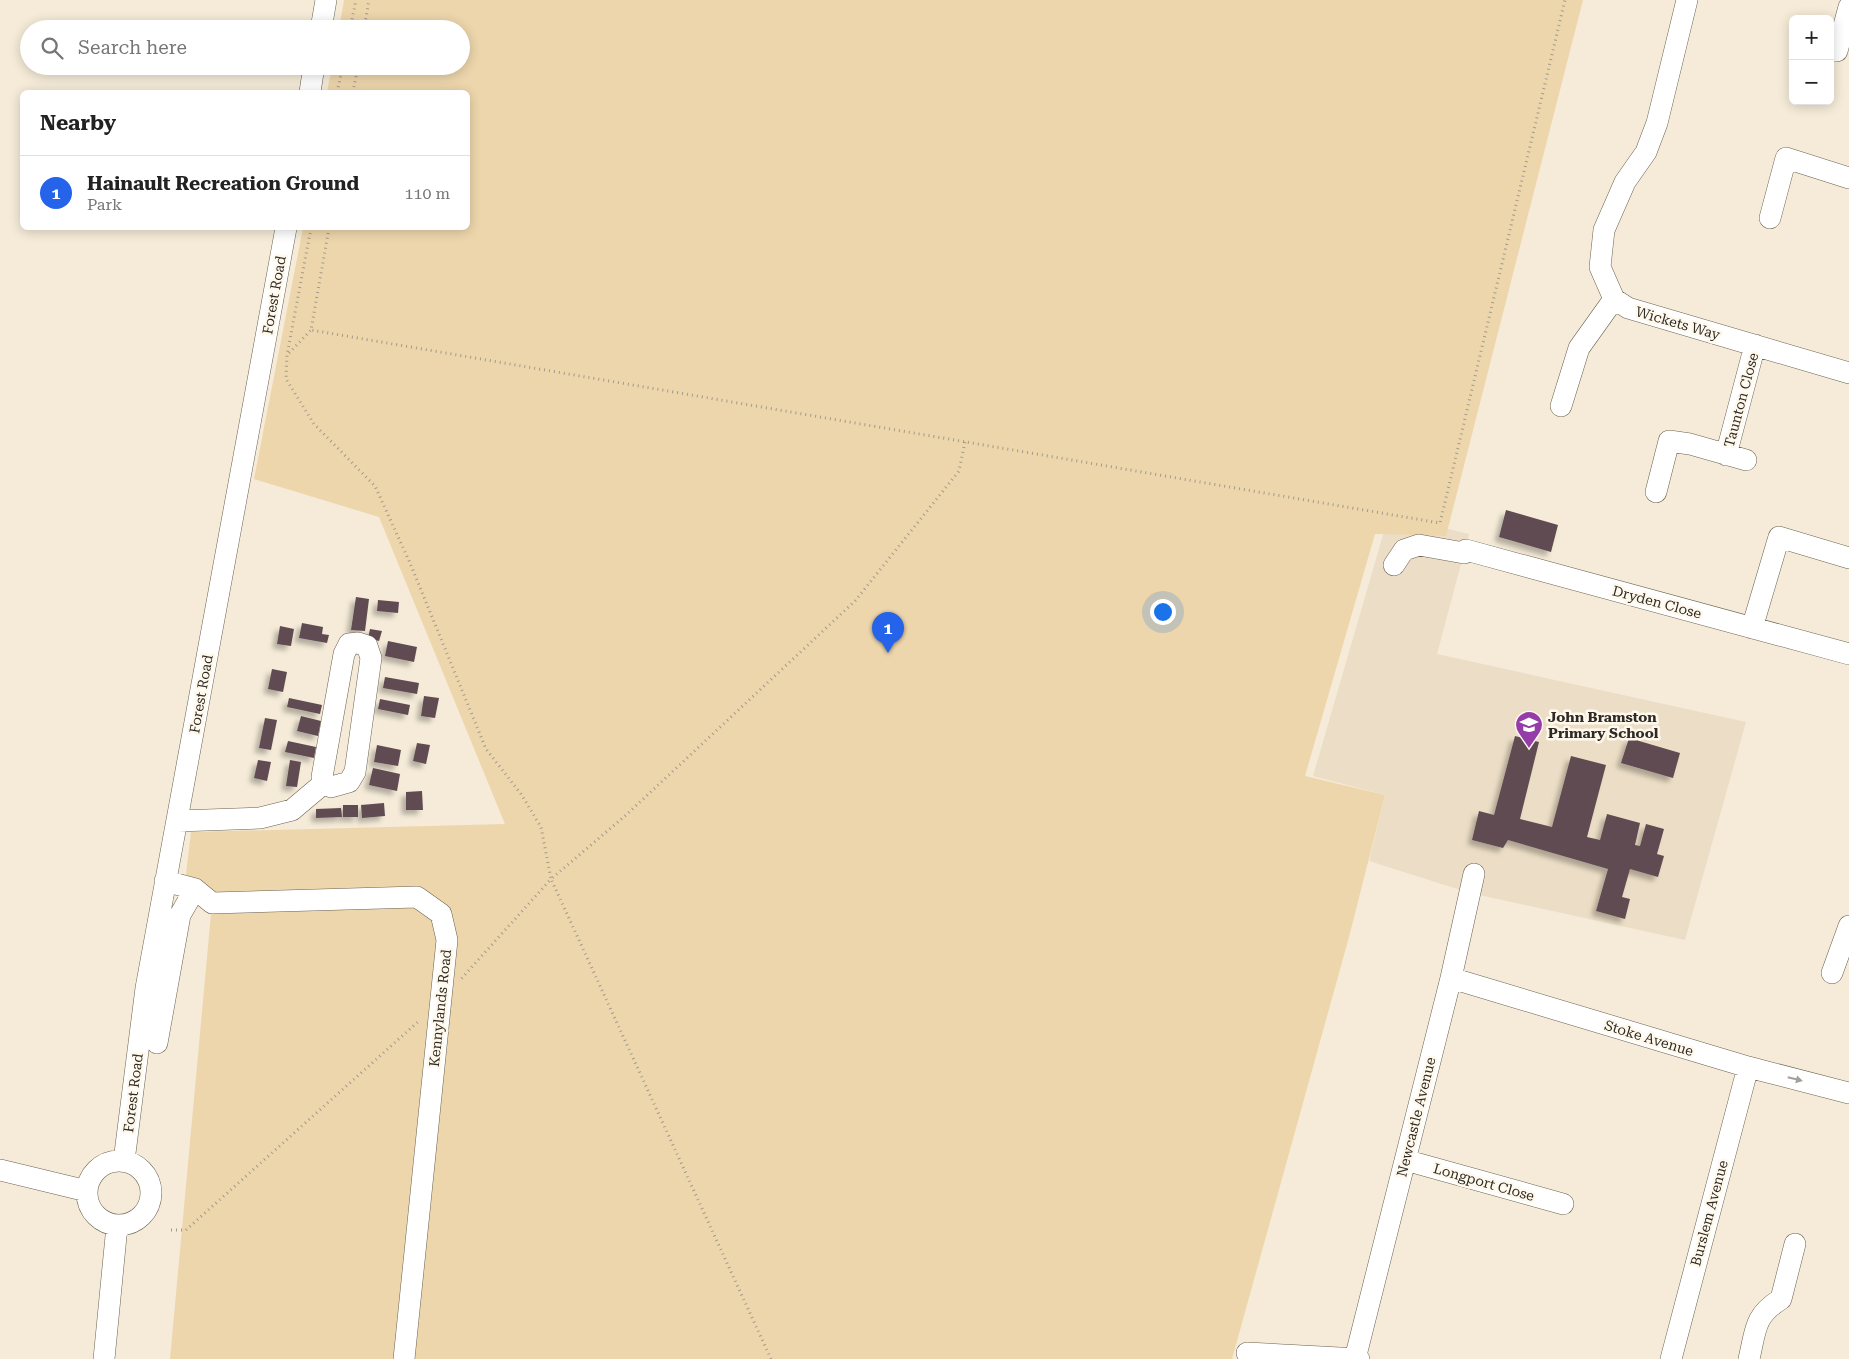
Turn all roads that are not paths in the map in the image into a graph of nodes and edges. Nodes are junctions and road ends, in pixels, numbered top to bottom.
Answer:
1 (326, 0) edge
2 (1687, 0) edge
3 (1849, 7) edge
4 (323, 20) edge
5 (1836, 51) dead end
6 (313, 75) edge
7 (310, 90) edge
8 (1849, 178) edge
9 (1770, 218) dead end
10 (286, 230) edge
11 (1614, 299) junction
12 (1755, 345) junction
13 (1849, 373) edge
14 (1561, 406) dead end
15 (1656, 492) dead end
16 (1849, 558) edge
17 (1394, 565) dead end
18 (1752, 628) junction
19 (1849, 654) edge
20 (324, 783) junction
21 (178, 821) junction
22 (1474, 874) dead end
23 (165, 881) junction
24 (195, 889) junction
25 (1849, 926) edge
26 (1832, 973) dead end
27 (1451, 978) junction
28 (157, 1043) dead end
29 (1748, 1067) junction
30 (1849, 1093) edge
31 (1405, 1160) junction
32 (124, 1161) junction
33 (0, 1170) edge
34 (86, 1191) junction
35 (1563, 1204) dead end
36 (117, 1226) junction
37 (1795, 1244) dead end
38 (1247, 1353) dead end
39 (104, 1359) edge
40 (404, 1359) edge
41 (1355, 1359) edge
42 (1359, 1359) edge
43 (1671, 1359) edge
44 (1748, 1359) edge

1 - 4 street
2 - 11 street
3 - 5 street
6 - 7 street
8 - 9 street
10 - 21 street, Forest Road
11 - 12 street, Wickets Way
11 - 14 street
12 - 13 street, Wickets Way
12 - 15 street, Taunton Close
16 - 18 street
17 - 18 street, Dryden Close
18 - 19 street, Dryden Close
20 - 20 street
20 - 21 street
21 - 23 street, Forest Road
22 - 27 street, Newcastle Avenue
23 - 24 street, Kennylands Road
23 - 32 street, Forest Road
24 - 28 street
24 - 40 street, Kennylands Road
25 - 26 street
27 - 29 street, Stoke Avenue
27 - 31 street, Newcastle Avenue
29 -> 30 street, Stoke Avenue
29 - 43 street, Burslem Avenue
31 - 35 street, Longport Close
31 - 41 street, Newcastle Avenue
32 - 34 street
32 - 36 street
33 - 34 street
34 - 36 street
36 - 39 street
37 - 44 street
38 - 41 street
41 - 42 street

